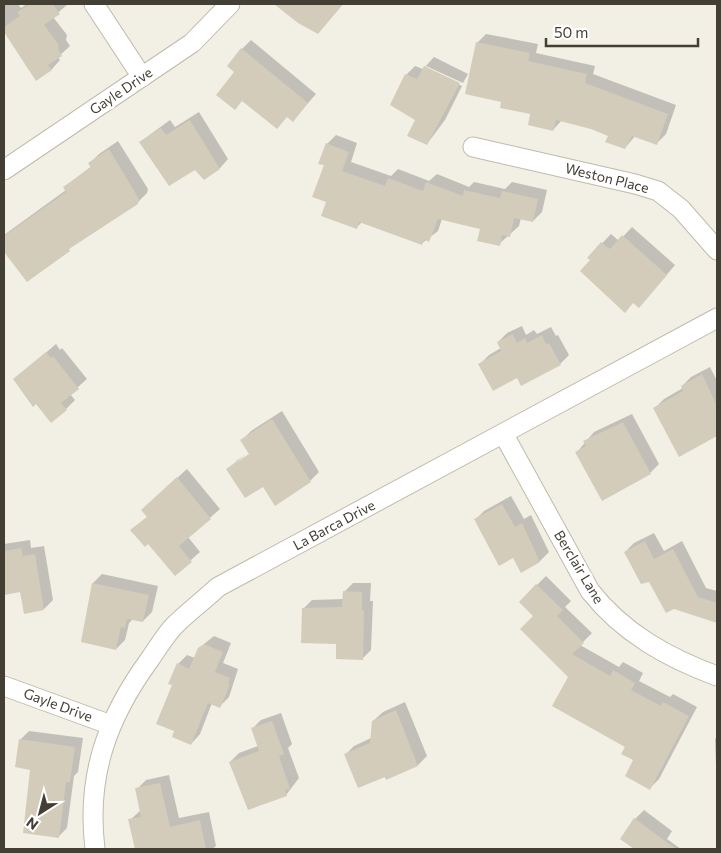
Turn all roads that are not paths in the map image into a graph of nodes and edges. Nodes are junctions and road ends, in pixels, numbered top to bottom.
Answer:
1 (94, 4) edge
2 (230, 4) edge
3 (142, 77) junction
4 (473, 147) dead end
5 (4, 170) edge
6 (717, 250) edge
7 (717, 318) edge
8 (504, 435) junction
9 (717, 676) edge
10 (4, 686) edge
11 (111, 725) junction
12 (95, 849) edge

1 - 3 street
2 - 3 street, Gayle Drive
3 - 5 street, Gayle Drive
4 - 6 street, Weston Place
7 - 8 street, La Barca Drive
8 - 9 street, Berclair Lane
8 - 11 street, La Barca Drive
10 - 11 street, Gayle Drive
11 - 12 street, La Barca Drive

